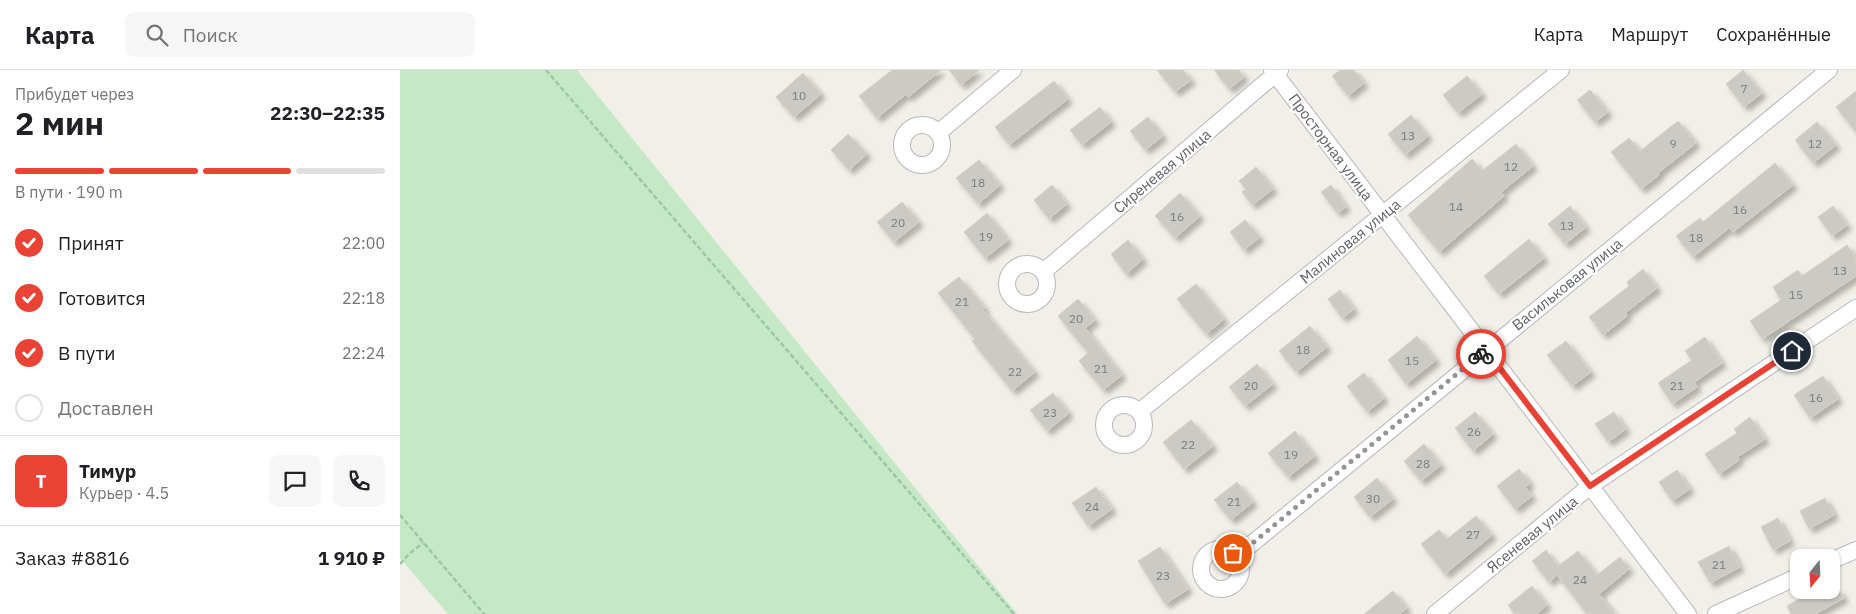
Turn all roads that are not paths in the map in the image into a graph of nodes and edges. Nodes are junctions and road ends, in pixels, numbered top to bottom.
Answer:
1 (1013, 70) edge
2 (1561, 70) edge
3 (1829, 70) edge
4 (1276, 71) edge
5 (938, 133) dead end
6 (1382, 214) junction
7 (1043, 272) dead end
8 (1856, 308) edge
9 (1486, 350) junction
10 (1139, 412) dead end
11 (1590, 486) junction
12 (1856, 550) edge
13 (1237, 556) dead end
14 (1840, 558) edge
15 (1790, 580) edge
16 (1434, 614) edge
17 (1688, 614) edge
18 (1716, 614) edge

1 - 5 street
2 - 6 street, Малиновая улица
3 - 9 street, Васильковая улица
4 - 6 street, Просторная улица
4 - 7 street, Сиреневая улица
6 - 9 street, Просторная улица
6 - 10 street, Малиновая улица
8 - 11 street, Ясеневая улица
9 - 11 street, Просторная улица
9 - 13 street, Васильковая улица
11 - 16 street, Ясеневая улица
11 - 17 street, Просторная улица
12 - 14 street
15 - 18 street

